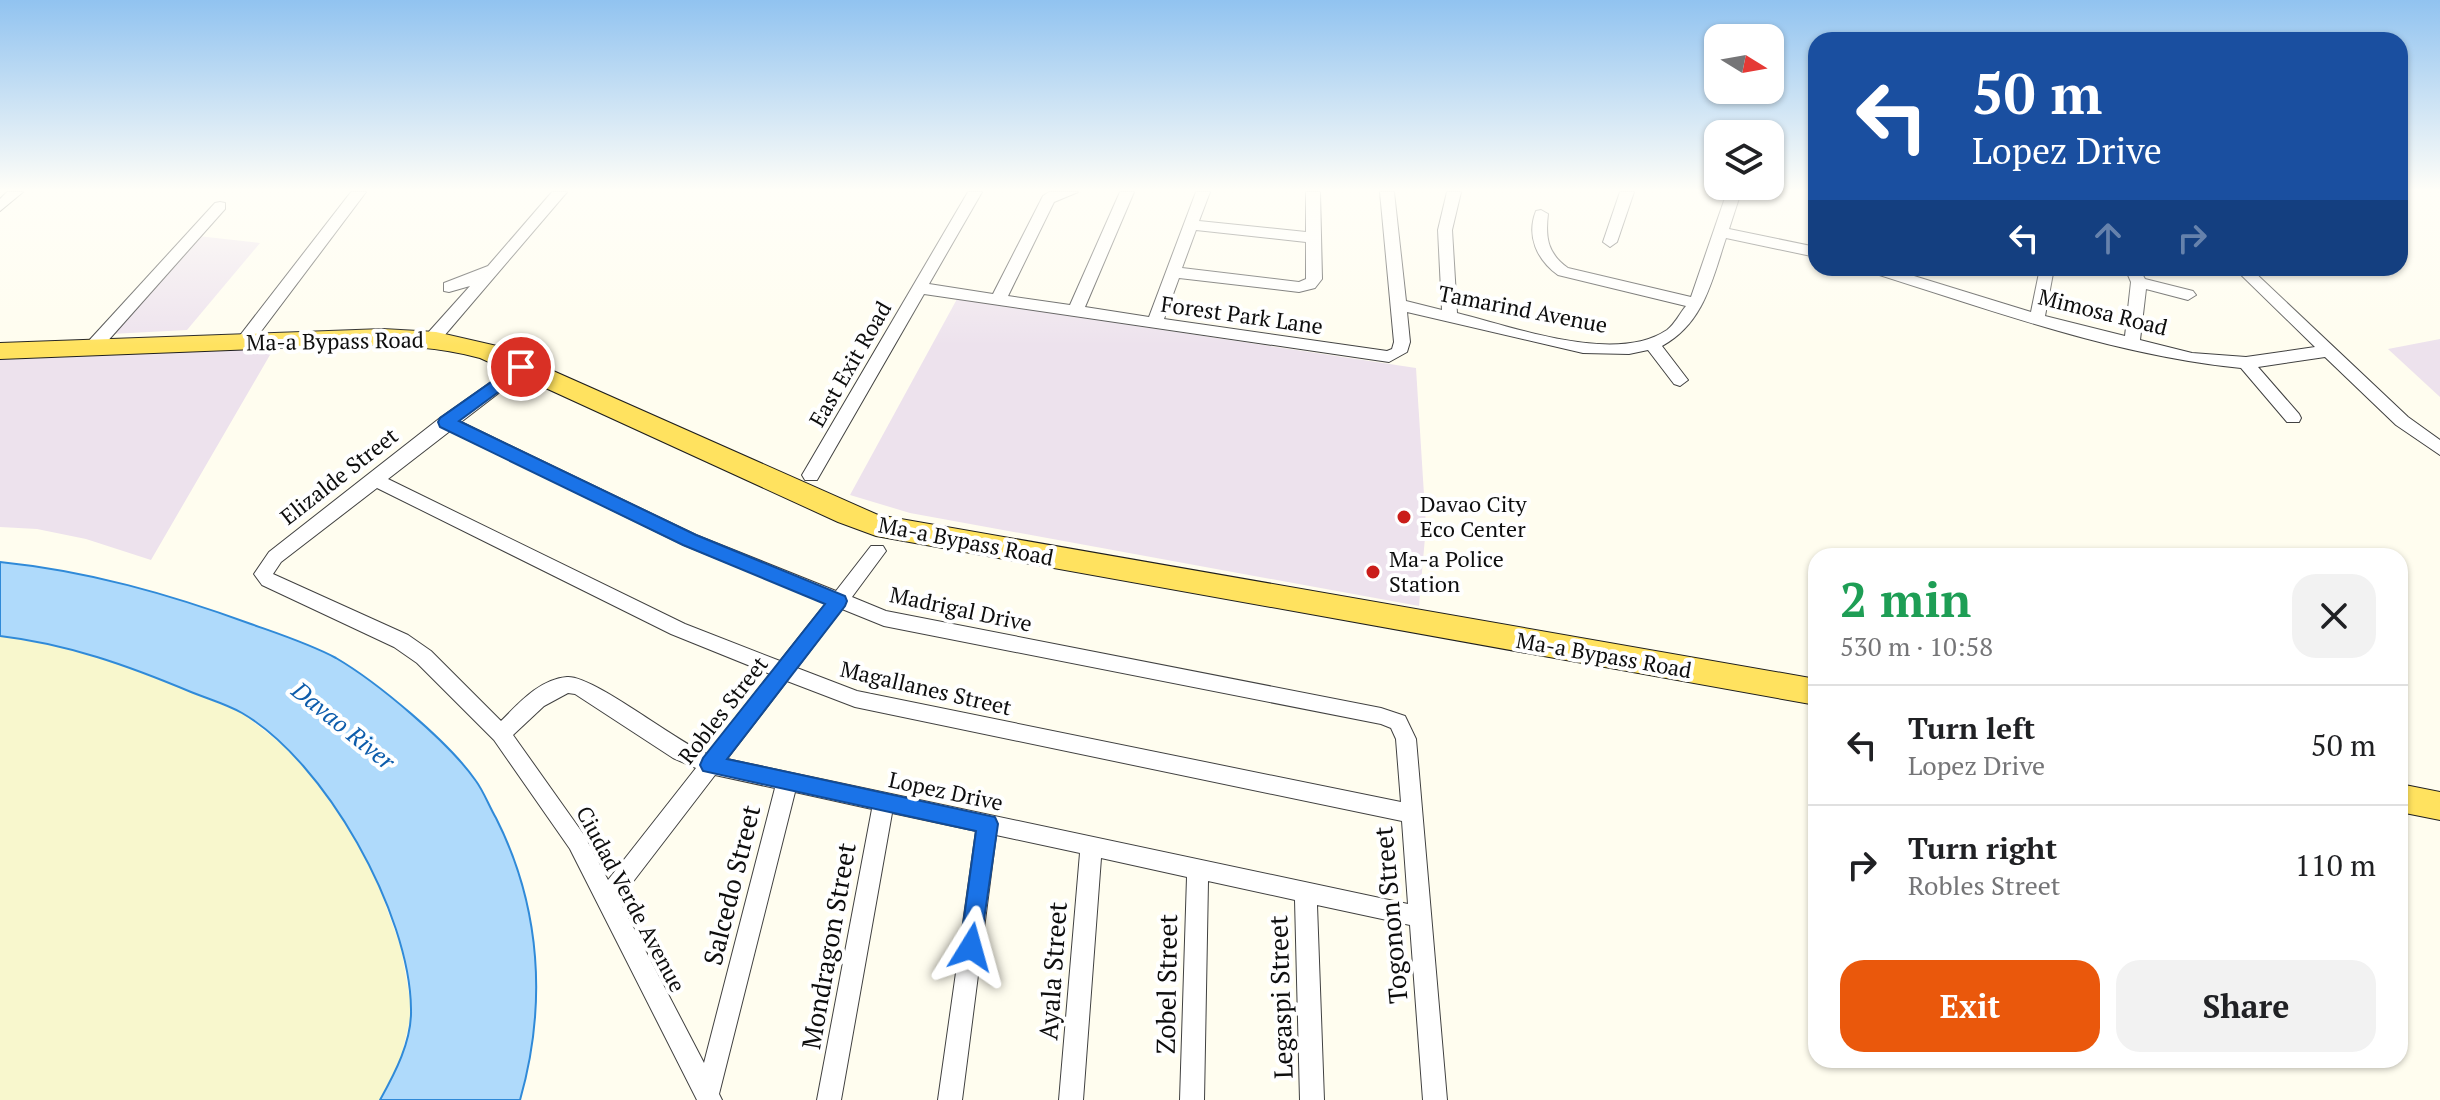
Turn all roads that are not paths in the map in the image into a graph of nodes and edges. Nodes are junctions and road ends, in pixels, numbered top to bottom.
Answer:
1 (186, 243) edge
2 (320, 243) edge
3 (516, 243) edge
4 (945, 243) edge
5 (1026, 243) edge
6 (1105, 243) edge
7 (1184, 243) edge
8 (1315, 243) edge
9 (1392, 243) edge
10 (1446, 243) edge
11 (1540, 243) edge
12 (1717, 243) edge
13 (1788, 243) edge
14 (1808, 247) edge
15 (499, 263) junction
16 (1173, 272) junction
17 (1919, 276) edge
18 (2045, 276) edge
19 (2136, 276) edge
20 (2139, 276) edge
21 (2249, 276) edge
22 (449, 287) dead end
23 (919, 288) junction
24 (2188, 295) dead end
25 (998, 300) junction
26 (1696, 303) junction
27 (1399, 305) junction
28 (1075, 312) junction
29 (1450, 318) junction
30 (2037, 319) junction
31 (1154, 324) junction
32 (432, 339) junction
33 (244, 342) junction
34 (2132, 343) junction
35 (1652, 344) junction
36 (91, 349) junction
37 (0, 351) edge
38 (2328, 351) junction
39 (2246, 363) junction
40 (514, 364) junction
41 (1680, 380) dead end
42 (2293, 418) dead end
43 (446, 422) junction
44 (2440, 449) edge
45 (811, 475) dead end
46 (374, 479) junction
47 (877, 551) dead end
48 (264, 571) joint
49 (838, 601) junction
50 (782, 673) junction
51 (1808, 691) edge
52 (1401, 726) joint
53 (501, 734) junction
54 (711, 765) junction
55 (787, 781) junction
56 (2408, 800) edge
57 (884, 802) junction
58 (2440, 806) edge
59 (1410, 813) junction
60 (987, 824) junction
61 (1091, 846) junction
62 (1198, 869) junction
63 (1306, 892) junction
64 (607, 898) junction
65 (1418, 916) junction
66 (709, 1098) edge
67 (829, 1100) edge
68 (950, 1100) edge
69 (1071, 1100) edge
70 (1192, 1100) edge
71 (1312, 1100) edge
72 (1435, 1100) edge

1 - 36 street
2 - 33 street
3 - 15 street
4 - 23 street, East Exit Road
5 - 25 street
6 - 28 street
7 - 16 street
8 - 16 street
9 - 27 street, Forest Park Lane
10 - 29 street
11 - 26 street
12 - 26 street, Tamarind Avenue
13 - 14 street
15 - 22 street
15 - 32 street
16 - 31 street
17 - 30 street, Mimosa Road
18 - 30 street
19 - 34 street
20 - 24 street
21 - 38 street
23 - 25 street, Forest Park Lane
23 - 45 street, East Exit Road
25 - 28 street, Forest Park Lane
26 - 35 street, Tamarind Avenue
27 - 29 street, Tamarind Avenue
27 - 31 street, Forest Park Lane
28 - 31 street, Forest Park Lane
29 - 35 street, Tamarind Avenue
30 - 34 street, Mimosa Road
32 - 33 main road, Ma-a Bypass Road
32 - 40 main road, Ma-a Bypass Road
33 - 36 main road, Ma-a Bypass Road
34 - 39 street, Mimosa Road
35 - 41 street
36 - 37 main road, Ma-a Bypass Road
38 - 39 street, Mimosa Road
38 - 44 street
39 - 42 street
40 - 43 street, Elizalde Street
40 - 51 main road, Ma-a Bypass Road
43 - 46 street, Elizalde Street
43 - 49 street, Madrigal Drive
46 - 48 street, Elizalde Street
46 - 50 street, Magallanes Street
47 - 49 street, Robles Street
48 - 53 street, Ciudad Verde Avenue
49 - 50 street, Robles Street
49 - 52 street, Madrigal Drive
50 - 54 street, Robles Street
50 - 59 street, Magallanes Street
52 - 59 street, Togonon Street
53 - 54 street, Lopez Drive
53 - 64 street, Ciudad Verde Avenue
54 - 55 street, Lopez Drive
54 - 64 street, Robles Street
55 - 57 street, Lopez Drive
55 - 66 street, Salcedo Street
56 - 58 main road
57 - 60 street, Lopez Drive
57 - 67 street, Mondragon Street
59 - 65 street, Togonon Street
60 - 61 street, Lopez Drive
60 - 68 street
61 - 62 street, Lopez Drive
61 - 69 street, Ayala Street
62 - 63 street, Lopez Drive
62 - 70 street, Zobel Street
63 - 65 street, Lopez Drive
63 - 71 street, Legaspi Street
64 - 66 street, Ciudad Verde Avenue
65 - 72 street, Togonon Street

